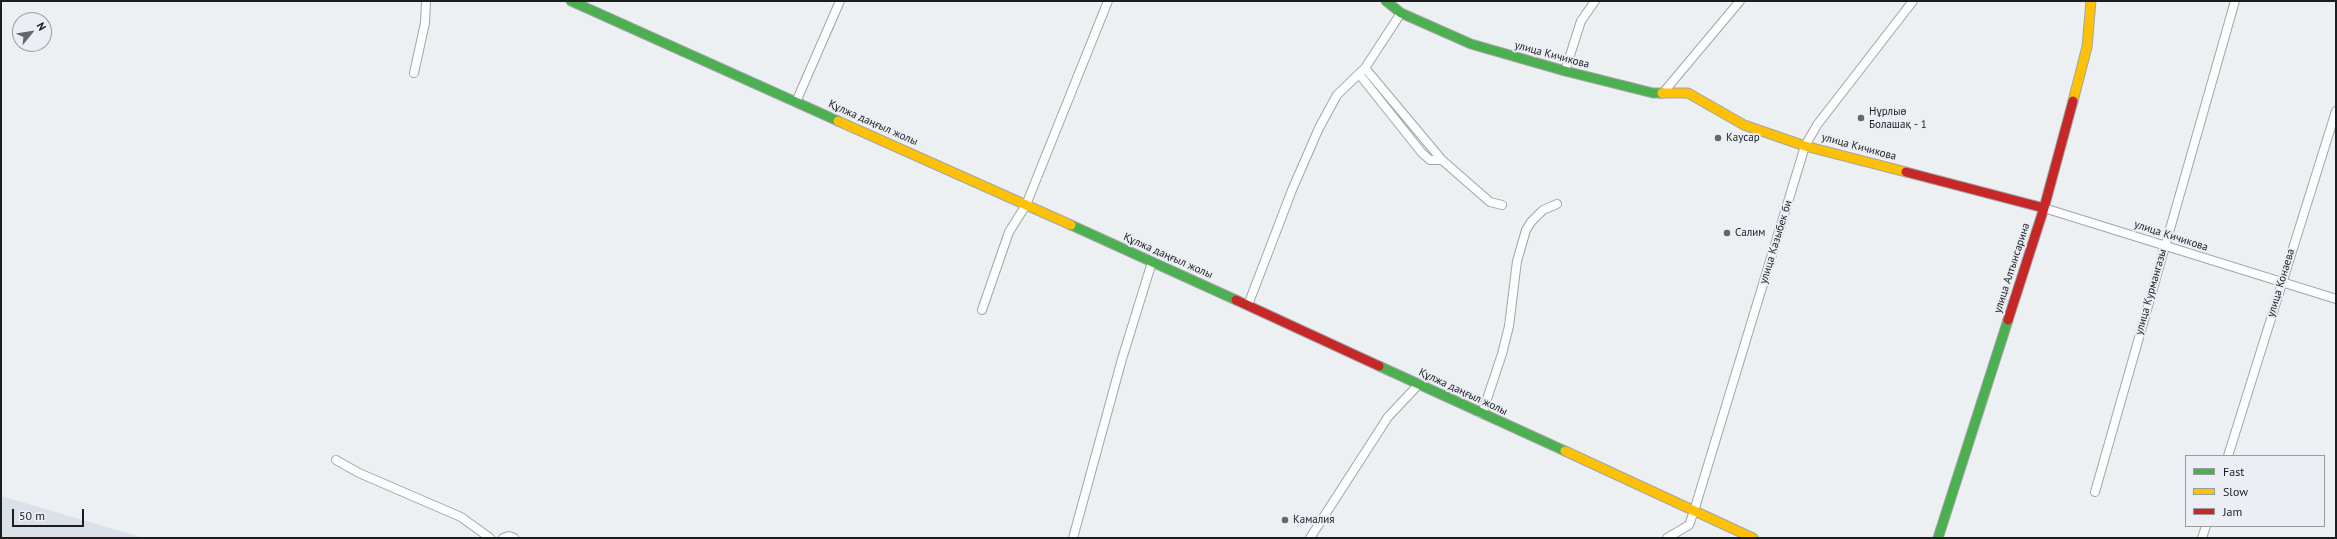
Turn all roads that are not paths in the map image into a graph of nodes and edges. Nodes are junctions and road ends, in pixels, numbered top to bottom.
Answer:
1 (426, 1) edge
2 (571, 1) edge
3 (840, 1) edge
4 (1108, 1) edge
5 (1386, 1) edge
6 (1595, 1) edge
7 (1740, 1) edge
8 (1913, 1) edge
9 (2090, 1) edge
10 (2235, 1) edge
11 (594, 5) edge
12 (1401, 13) junction
13 (1365, 68) junction
14 (1565, 71) junction
15 (414, 74) dead end
16 (1359, 74) junction
17 (1662, 94) junction
18 (796, 102) junction
19 (2336, 111) edge
20 (1805, 146) junction
21 (1442, 160) junction
22 (1557, 204) dead end
23 (1026, 205) junction
24 (1502, 205) dead end
25 (2044, 208) junction
26 (2163, 247) junction
27 (1152, 262) junction
28 (2281, 284) junction
29 (2336, 300) edge
30 (1248, 306) junction
31 (982, 310) dead end
32 (1419, 384) junction
33 (1482, 414) junction
34 (2228, 455) edge
35 (336, 460) dead end
36 (2095, 492) dead end
37 (1694, 511) junction
38 (2206, 527) edge
39 (490, 538) edge
40 (503, 538) edge
41 (514, 538) edge
42 (1074, 538) edge
43 (1310, 538) edge
44 (1667, 538) edge
45 (1753, 538) edge
46 (1938, 538) edge
47 (2202, 538) edge

1 - 15 street
2 - 11 main road, Құлжа даңғыл жолы
3 - 18 street
4 - 23 street
5 - 12 main road, улица Кичикова
6 - 14 street
7 - 17 street
8 - 20 street, улица Казыбек би
9 - 25 main road, улица Алтынсарина
10 - 26 street, улица Курмангазы
11 - 18 main road, Құлжа даңғыл жолы
12 - 13 street
12 - 14 main road, улица Кичикова
13 - 16 street
13 - 21 street
14 - 17 main road, улица Кичикова
16 - 21 street
16 - 30 street
17 - 20 main road, улица Кичикова
18 - 23 main road, Құлжа даңғыл жолы
19 - 28 street, улица Конаева
20 - 25 main road, улица Кичикова
20 - 37 street, улица Казыбек би
21 - 24 street
22 - 33 street
23 - 27 main road, Құлжа даңғыл жолы
23 - 31 street
25 - 26 street, улица Кичикова
25 - 46 main road, улица Алтынсарина
26 - 28 street, улица Кичикова
26 - 36 street, улица Курмангазы
27 - 30 main road, Құлжа даңғыл жолы
27 - 42 street
28 - 29 street, улица Кичикова
28 - 34 street, улица Конаева
30 - 32 main road, Құлжа даңғыл жолы
32 - 33 main road, Құлжа даңғыл жолы
32 - 43 street
33 - 37 main road, Құлжа даңғыл жолы
35 - 39 street
37 - 44 street, улица Казыбек би
37 - 45 main road, Құлжа даңғыл жолы
38 - 47 street
40 - 41 street

